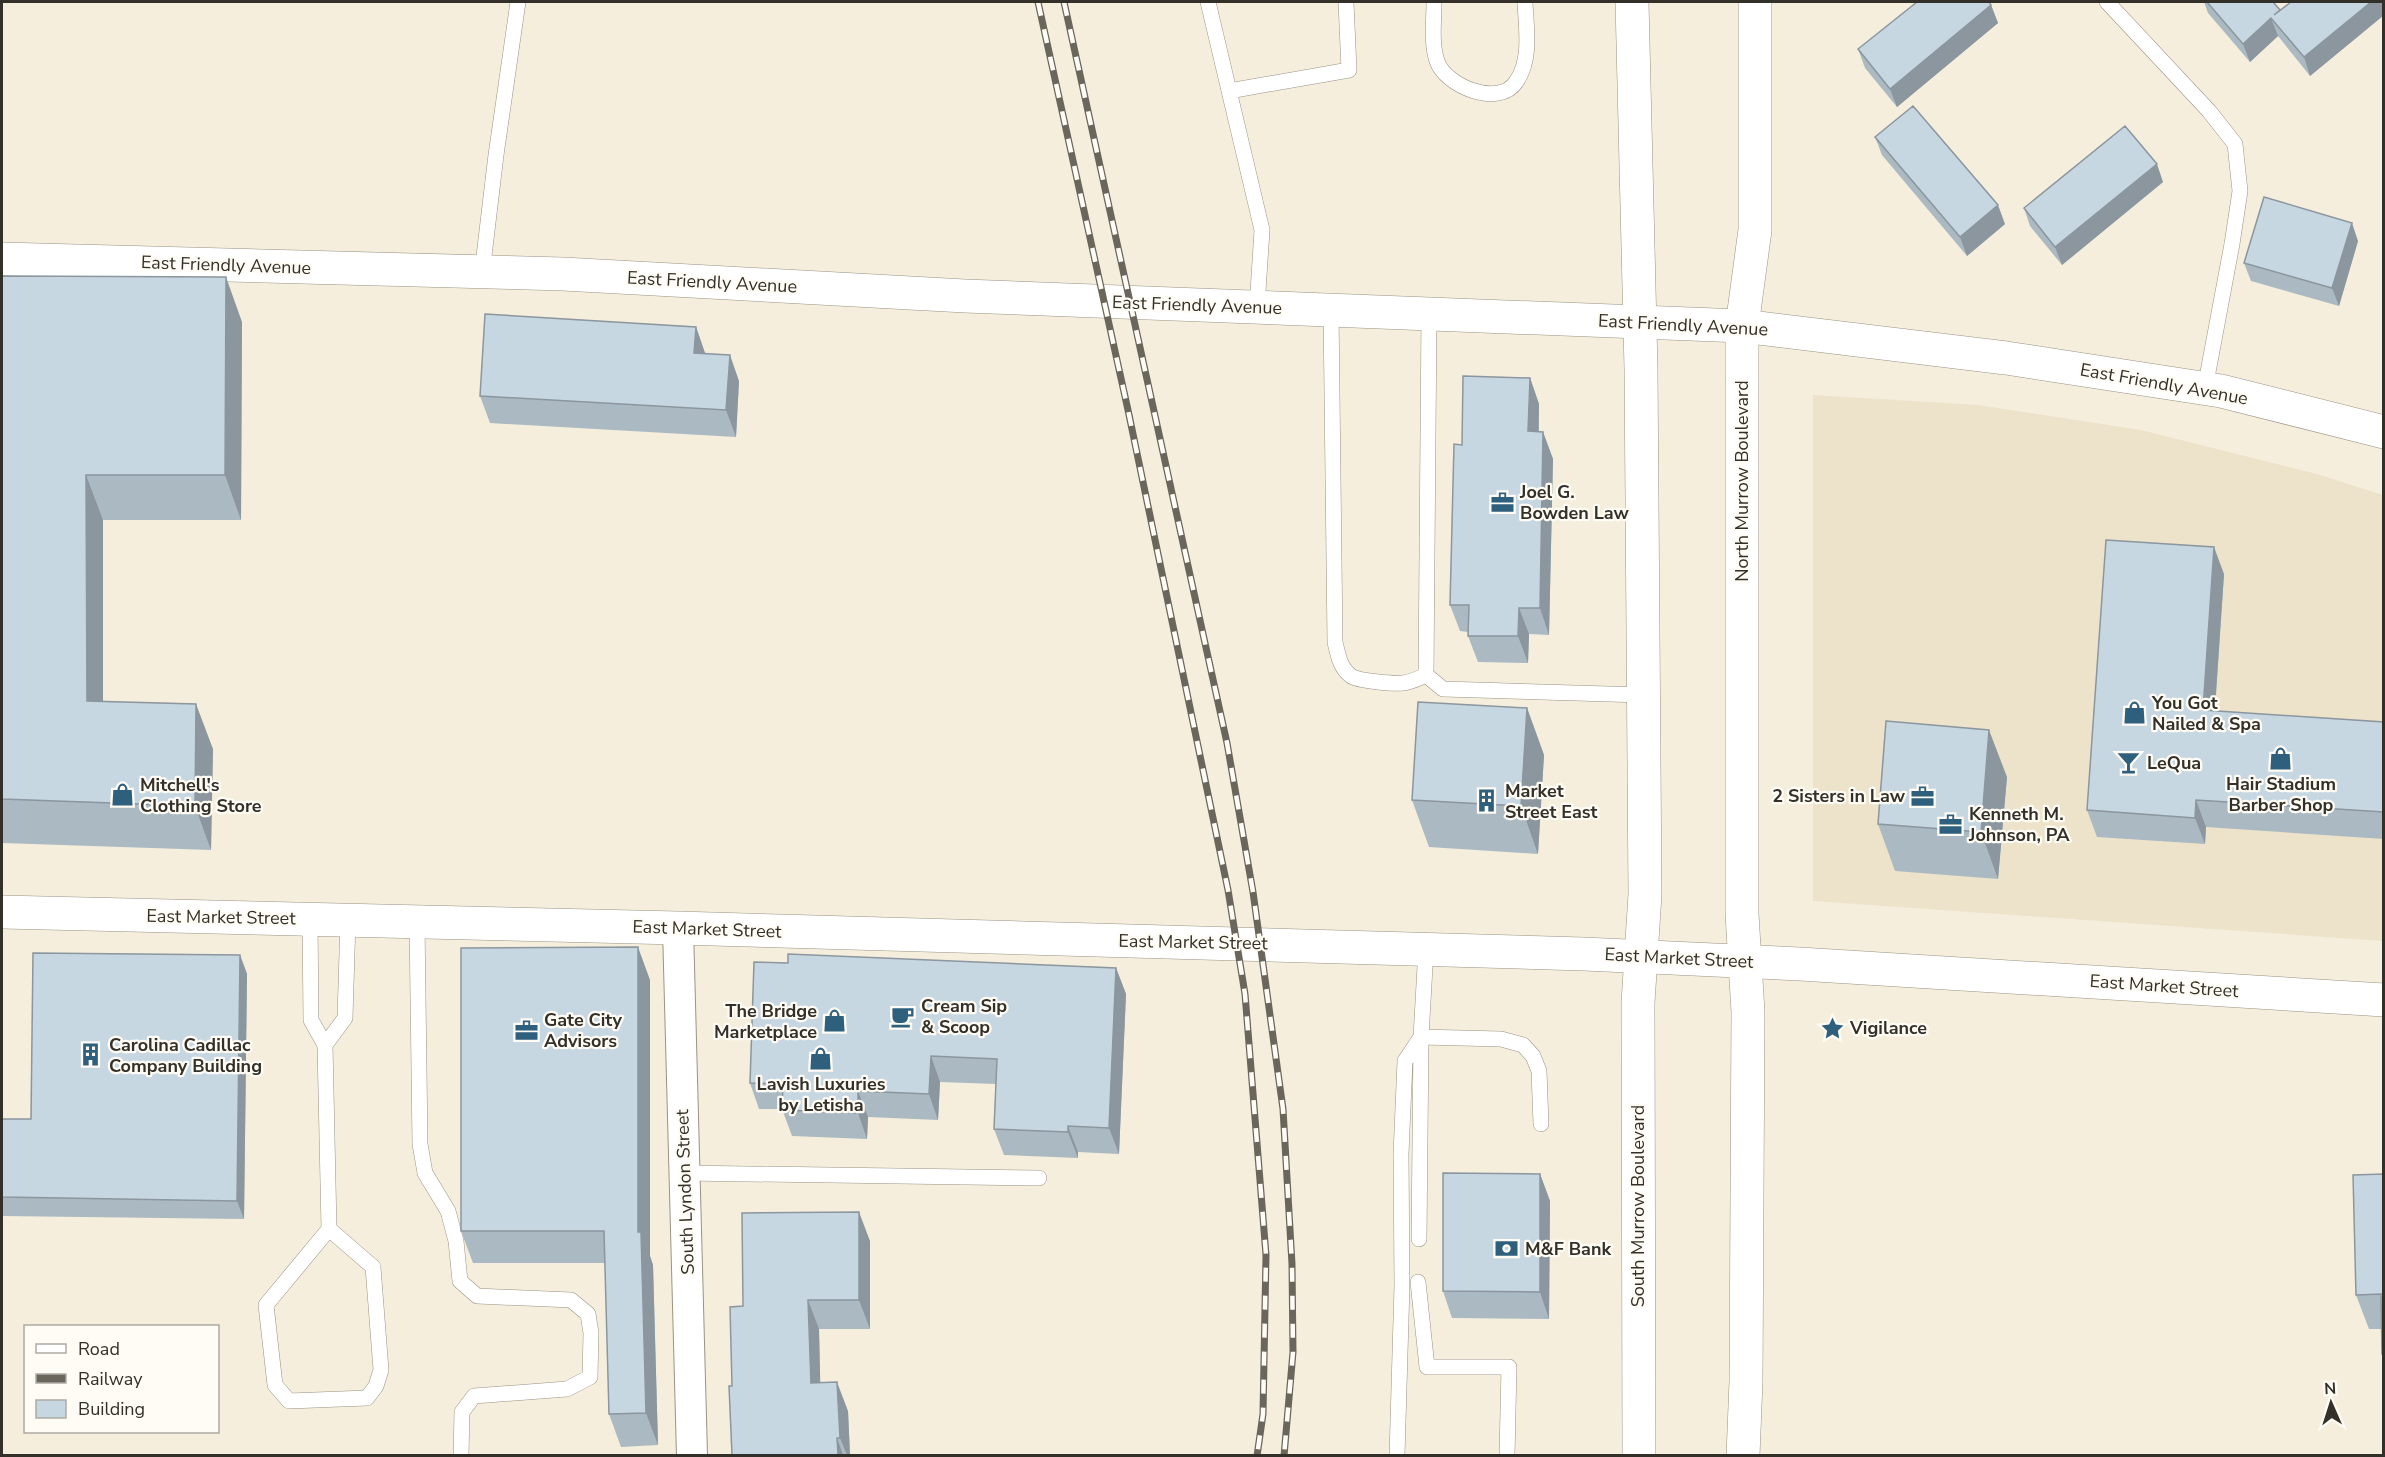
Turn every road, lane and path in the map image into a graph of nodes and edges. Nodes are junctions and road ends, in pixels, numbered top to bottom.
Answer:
1 (518, 2) edge
2 (1208, 2) edge
3 (1346, 2) edge
4 (1434, 2) edge
5 (1525, 2) edge
6 (1632, 2) edge
7 (1755, 2) edge
8 (2107, 2) edge
9 (1229, 91) junction
10 (2, 259) edge
11 (482, 273) junction
12 (1257, 307) junction
13 (1331, 310) junction
14 (1429, 314) junction
15 (1639, 321) junction
16 (1743, 326) junction
17 (2205, 388) junction
18 (2384, 432) edge
19 (1426, 675) junction
20 (1643, 695) junction
21 (2, 912) edge
22 (310, 919) junction
23 (348, 920) junction
24 (417, 922) junction
25 (678, 928) junction
26 (1426, 950) junction
27 (1642, 956) junction
28 (1745, 961) junction
29 (2384, 1000) edge
30 (1421, 1036) junction
31 (325, 1045) junction
32 (1541, 1124) dead end
33 (684, 1173) junction
34 (1039, 1178) dead end
35 (329, 1229) junction
36 (1419, 1239) dead end
37 (1419, 1282) dead end
38 (461, 1455) edge
39 (692, 1455) edge
40 (1397, 1455) edge
41 (1507, 1455) edge
42 (1639, 1455) edge
43 (1743, 1455) edge

1 - 11 lane
2 - 9 lane
3 - 9 lane
4 - 5 lane
6 - 15 main road
7 - 16 main road, North Murrow Boulevard
8 - 17 lane
9 - 12 lane
10 - 11 main road, East Friendly Avenue
11 - 12 main road, East Friendly Avenue
12 - 13 main road, East Friendly Avenue
13 - 14 main road, East Friendly Avenue
13 - 19 lane
14 - 15 main road, East Friendly Avenue
14 - 19 lane
15 - 16 main road, East Friendly Avenue
15 - 20 main road
16 - 17 main road, East Friendly Avenue
16 - 28 main road, North Murrow Boulevard
17 - 18 main road, East Friendly Avenue
19 - 20 lane
20 - 27 main road
21 - 22 main road, East Market Street
22 - 23 main road, East Market Street
22 - 31 lane
23 - 24 main road, East Market Street
23 - 31 lane
24 - 25 main road, East Market Street
24 - 38 lane
25 - 26 main road, East Market Street
25 - 33 street, South Lyndon Street
26 - 27 main road, East Market Street
26 - 30 lane
27 - 28 main road, East Market Street
27 - 42 main road, South Murrow Boulevard
28 - 29 main road, East Market Street
28 - 43 main road
30 - 32 lane
30 - 36 lane
30 - 40 lane
31 - 35 lane
33 - 34 lane
33 - 39 street, South Lyndon Street
35 - 35 lane
37 - 41 lane

